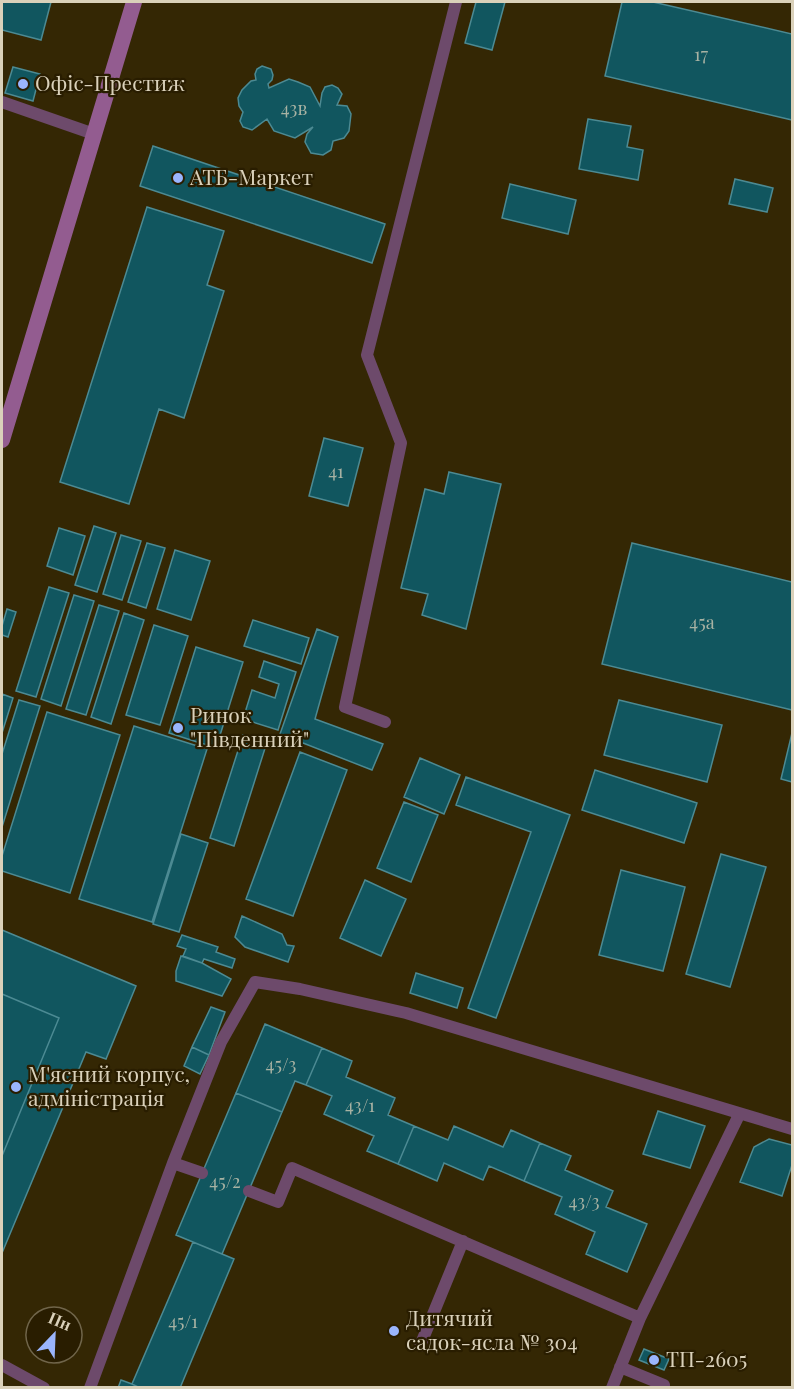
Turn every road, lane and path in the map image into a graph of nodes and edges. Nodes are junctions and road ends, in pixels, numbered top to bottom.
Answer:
1 (134, 2) edge
2 (456, 2) edge
3 (2, 102) edge
4 (94, 134) junction
5 (2, 440) edge
6 (385, 722) dead end
7 (739, 1115) junction
8 (792, 1130) edge
9 (173, 1163) junction
10 (202, 1173) dead end
11 (249, 1191) dead end
12 (463, 1241) junction
13 (640, 1318) junction
14 (420, 1346) dead end
15 (2, 1365) edge
16 (620, 1367) junction
17 (664, 1385) dead end
18 (44, 1388) edge
19 (90, 1388) edge
20 (612, 1388) edge

1 - 4 main road
2 - 6 lane
3 - 4 lane
4 - 5 main road
7 - 8 lane
7 - 9 lane
7 - 13 lane
9 - 10 lane
9 - 19 lane
11 - 12 lane
12 - 13 lane
12 - 14 lane
13 - 16 lane
15 - 18 lane
16 - 17 lane
16 - 20 lane

